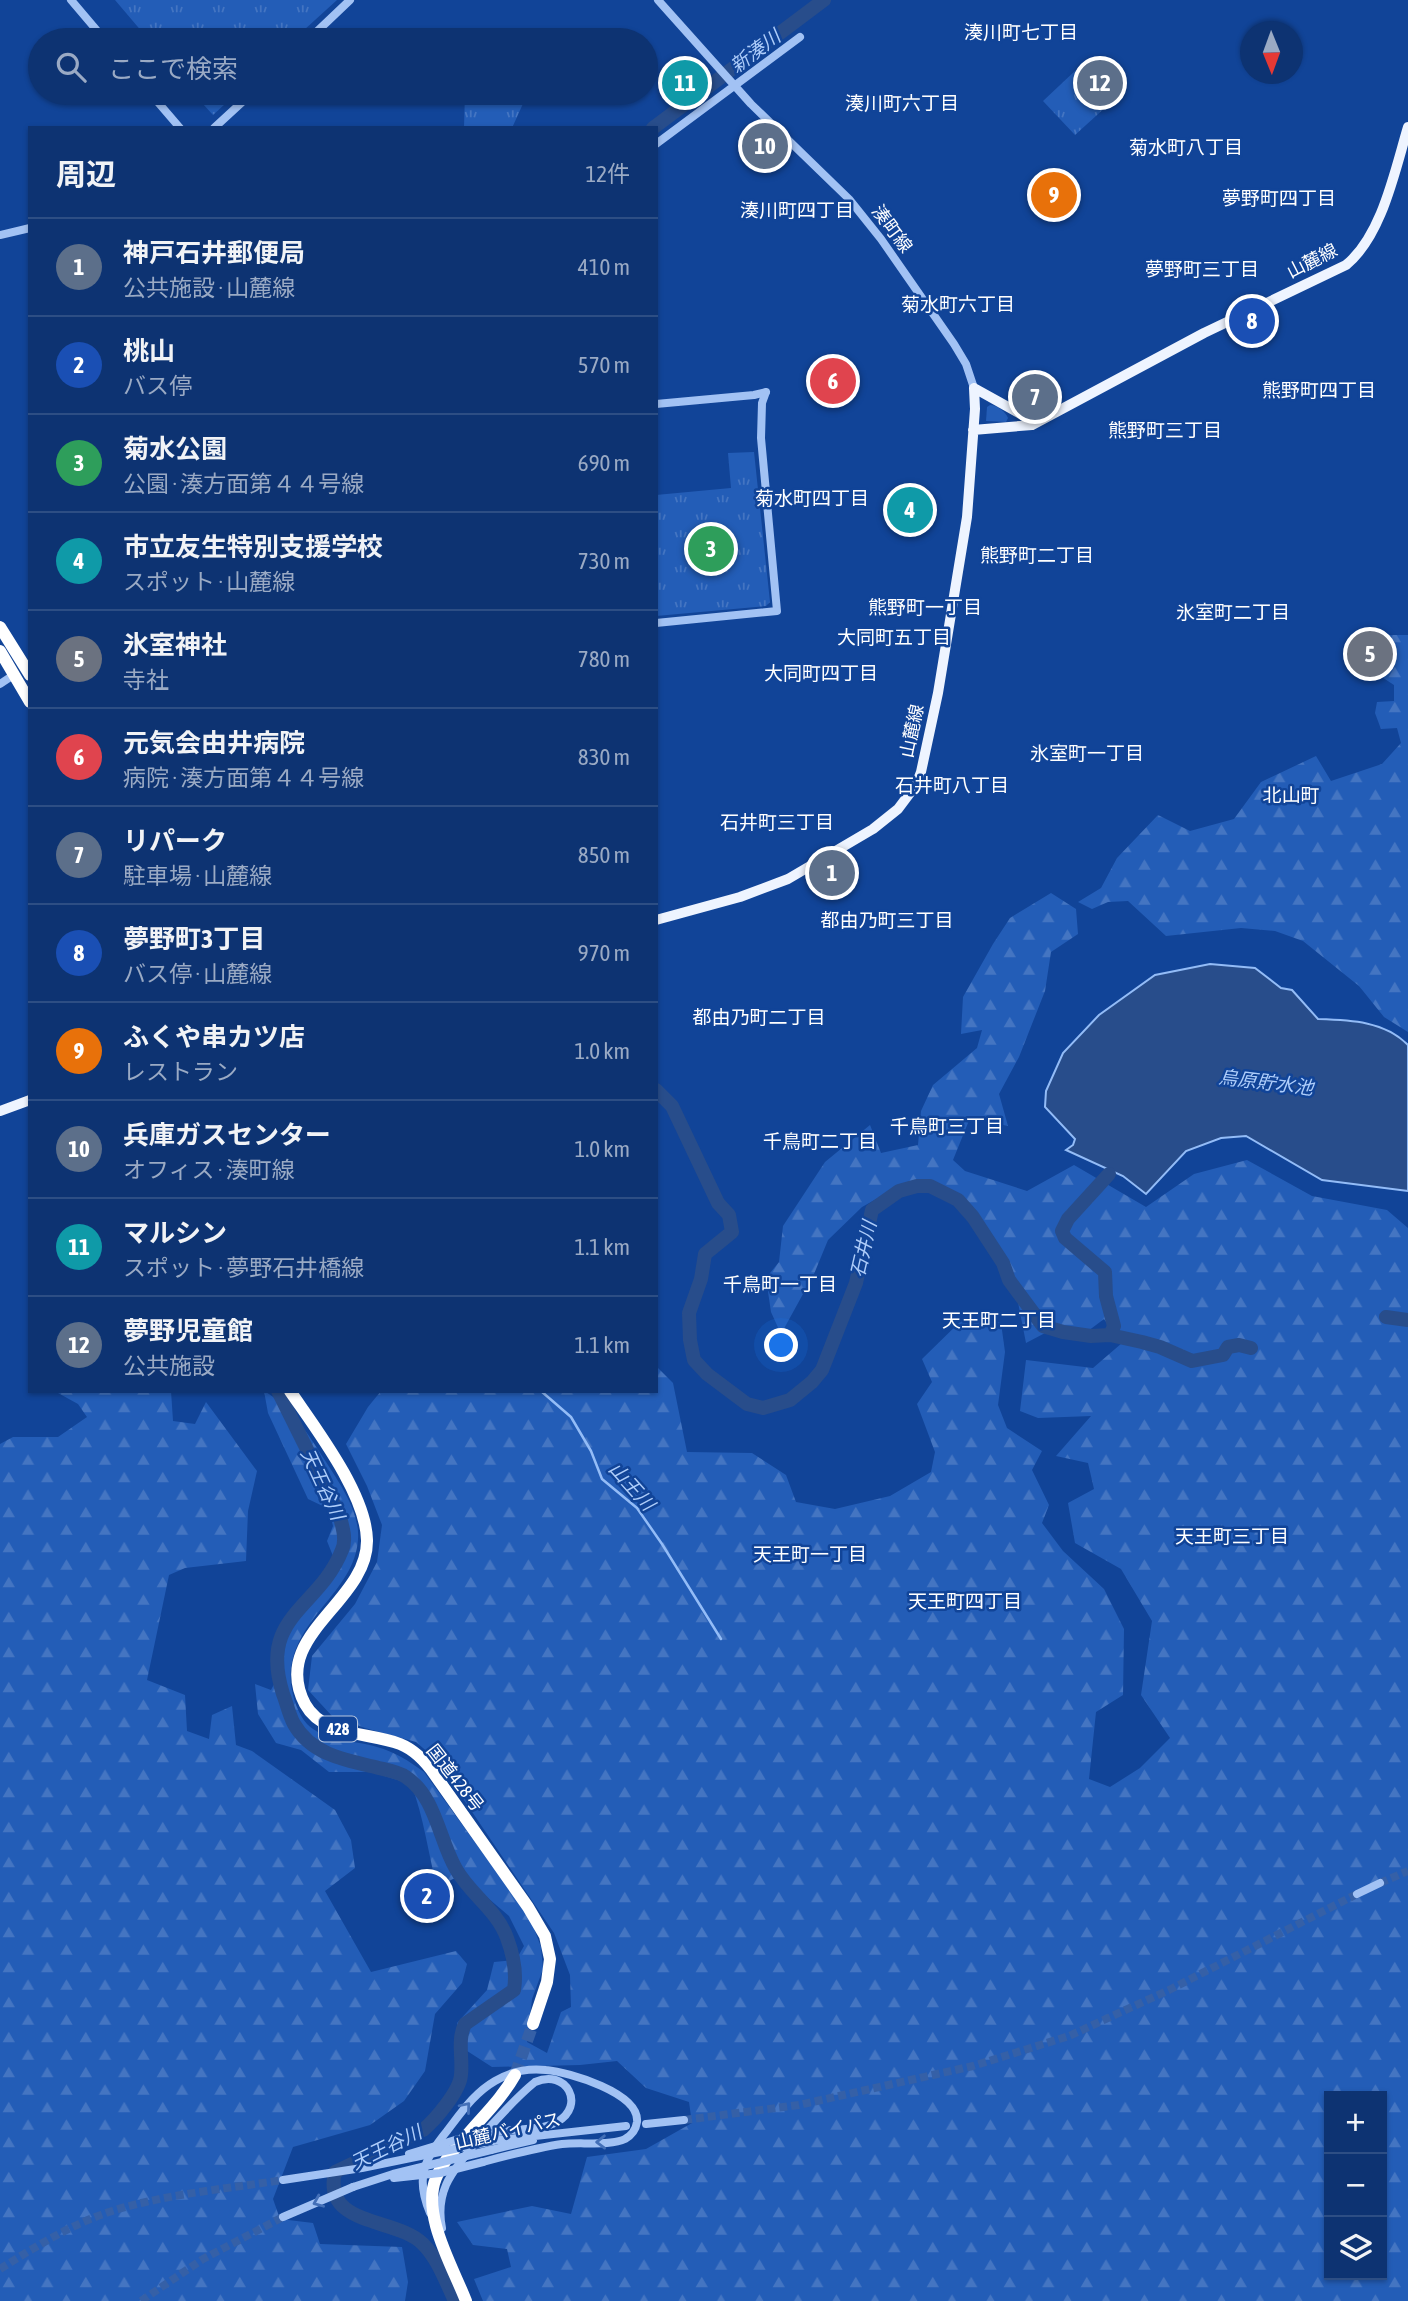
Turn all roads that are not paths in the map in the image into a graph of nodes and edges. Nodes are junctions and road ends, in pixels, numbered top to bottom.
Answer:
1 (71, 0) edge
2 (351, 0) edge
3 (658, 0) edge
4 (95, 28) edge
5 (321, 28) edge
6 (800, 37) dead end
7 (732, 83) junction
8 (160, 105) edge
9 (239, 105) edge
10 (178, 126) edge
11 (216, 126) edge
12 (1408, 127) edge
13 (658, 142) edge
14 (28, 228) edge
15 (0, 235) edge
16 (974, 388) junction
17 (658, 404) edge
18 (1046, 418) junction
19 (973, 430) junction
20 (658, 623) edge
21 (0, 627) edge
22 (0, 650) edge
23 (23, 673) edge
24 (0, 684) edge
25 (28, 694) edge
26 (658, 919) edge
27 (28, 1101) edge
28 (0, 1111) edge
29 (291, 1393) edge
30 (1380, 1883) tunnel mouth
31 (1357, 1894) tunnel mouth
32 (533, 2024) tunnel mouth
33 (515, 2075) tunnel mouth
34 (684, 2120) tunnel mouth
35 (646, 2124) dead end
36 (626, 2126) dead end
37 (581, 2131) junction
38 (387, 2163) junction
39 (283, 2180) tunnel mouth
40 (372, 2181) junction
41 (283, 2217) tunnel mouth
42 (438, 2232) junction
43 (467, 2301) edge

1 - 4 street
2 - 5 street
3 - 7 street, 湊町線
6 - 7 street
7 - 13 street
7 - 16 street, 湊町線
8 - 10 street
9 - 11 street
12 - 18 main road, 山麓線
14 - 15 street
16 - 18 main road
16 - 19 main road, 山麓線
17 - 20 street
18 - 19 main road, 山麓線
19 - 26 main road, 山麓線
21 - 23 highway
22 - 23 highway
23 - 24 street
23 - 25 highway
27 - 28 main road
29 - 32 highway, 国道428号 / 428
30 - 31 street
33 - 42 highway
34 - 35 street
36 - 37 street, 山麓バイパス
37 - 38 street, 山麓バイパス, bridge
37 - 40 street, 山麓バイパス, bridge
38 - 39 street, 山麓バイパス, bridge
38 - 43 street, bridge
40 -> 41 street, 山麓バイパス, bridge
42 -> 40 street, bridge
42 - 43 highway

